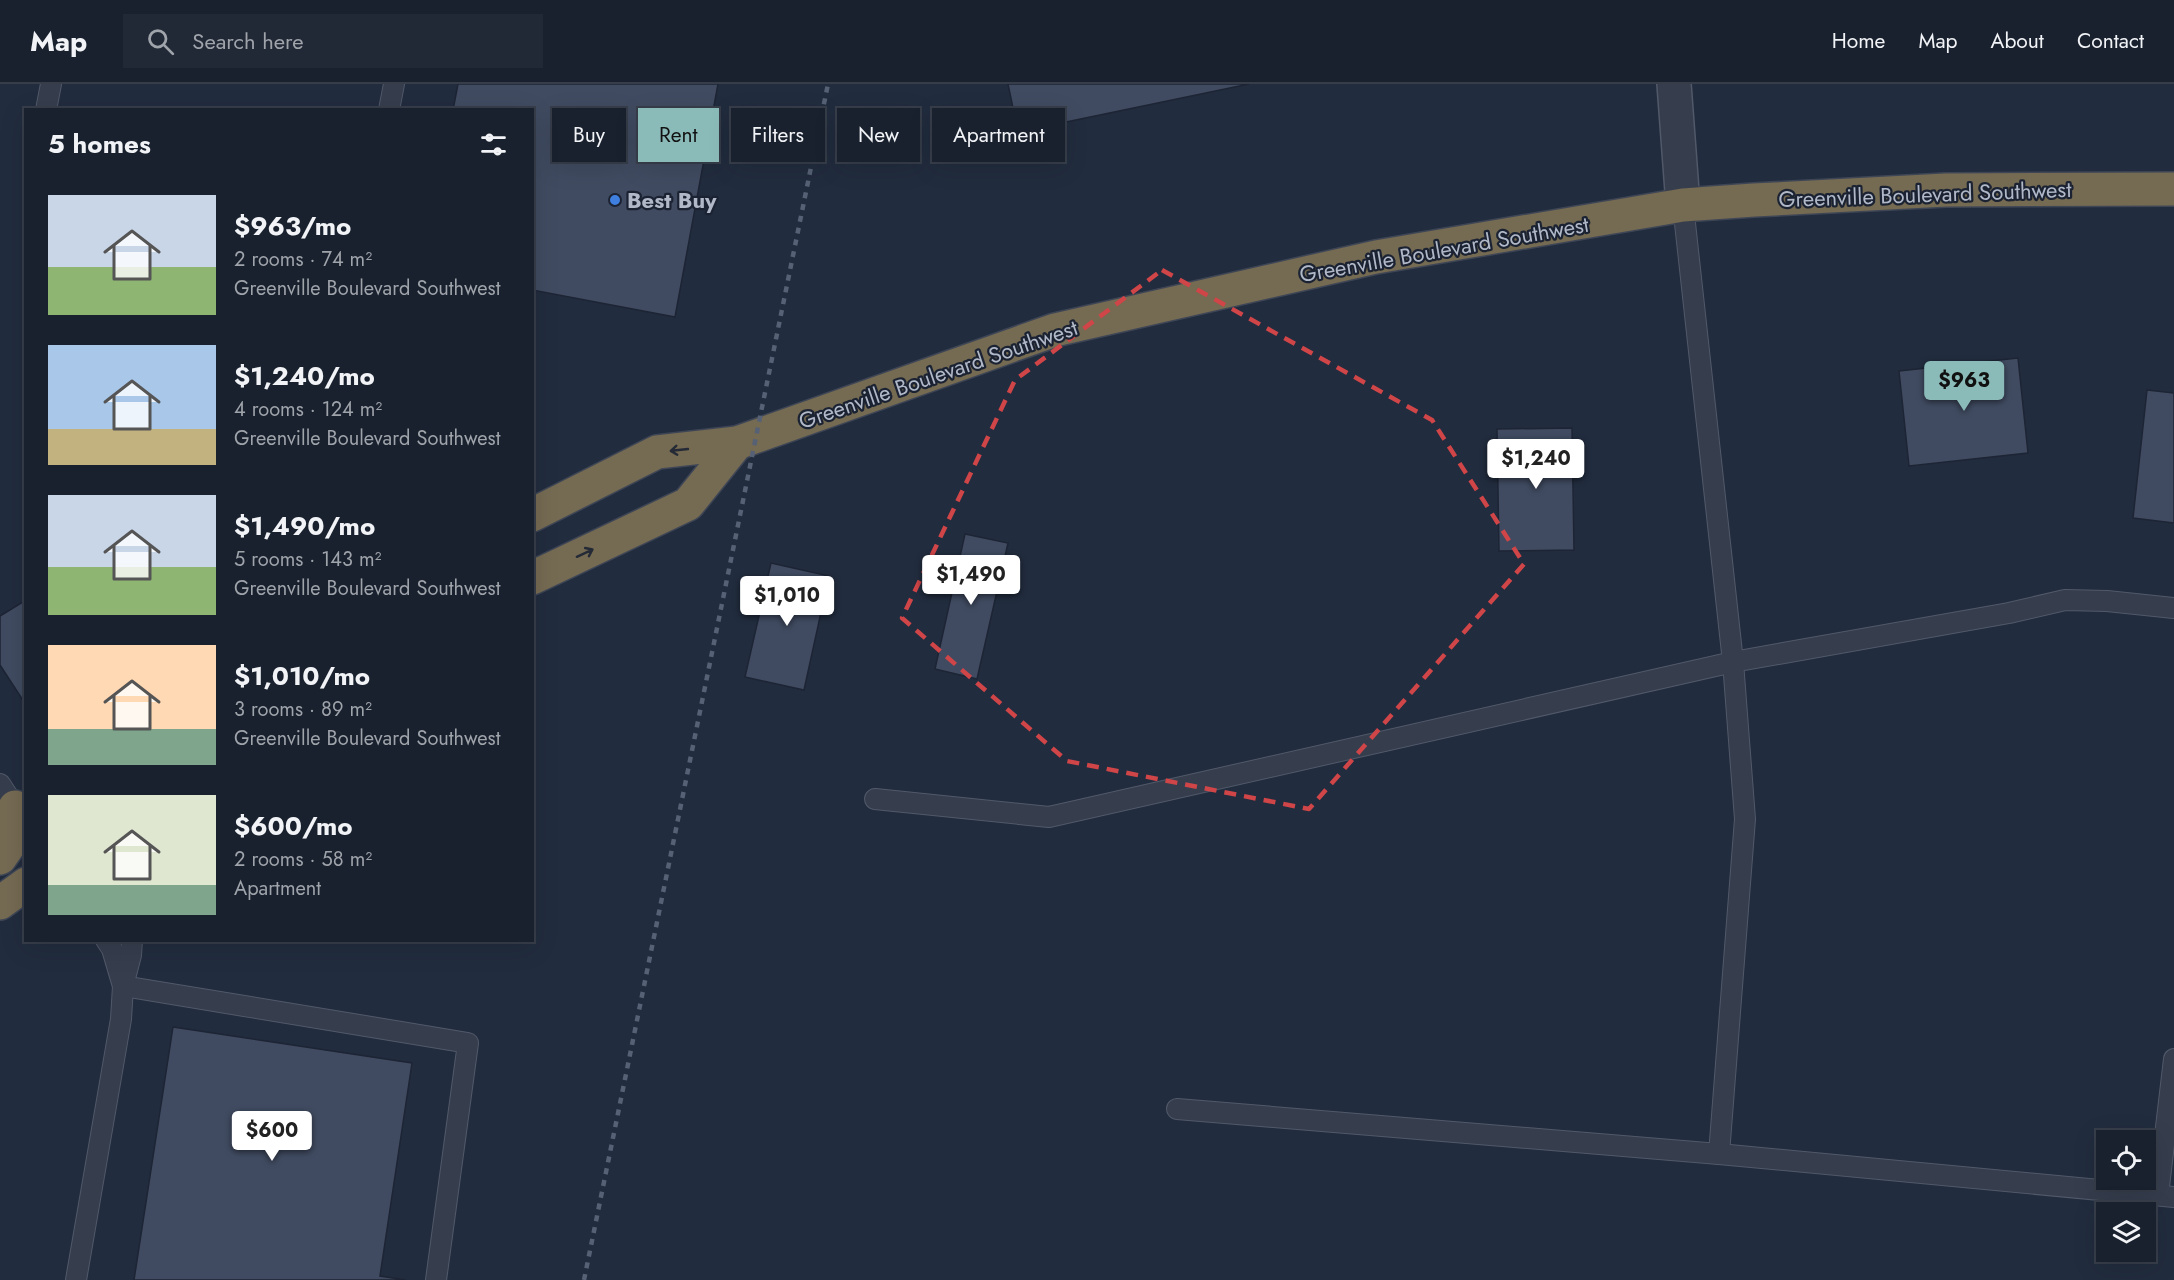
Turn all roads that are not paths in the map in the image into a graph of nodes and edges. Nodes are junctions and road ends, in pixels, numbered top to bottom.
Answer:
1 (51, 84) edge
2 (394, 84) edge
3 (1674, 84) edge
4 (46, 108) edge
5 (389, 108) edge
6 (2174, 189) edge
7 (1683, 205) junction
8 (737, 443) junction
9 (534, 514) edge
10 (534, 577) edge
11 (2174, 608) edge
12 (1733, 662) junction
13 (875, 799) dead end
14 (10, 802) edge
15 (0, 858) edge
16 (24, 885) edge
17 (0, 903) edge
18 (107, 942) edge
19 (132, 942) edge
20 (123, 986) junction
21 (2174, 1059) edge
22 (1176, 1109) dead end
23 (1719, 1154) junction
24 (2166, 1196) edge
25 (76, 1280) edge
26 (436, 1280) edge

1 - 4 lane
2 - 5 lane
3 - 7 street
6 - 7 highway, Greenville Boulevard Southwest
7 - 8 highway, Greenville Boulevard Southwest
7 - 12 lane
8 -> 9 highway, Greenville Boulevard Southwest
10 -> 8 highway
11 - 12 lane
12 - 13 lane
12 - 23 lane
14 - 15 highway
16 - 17 highway
18 - 20 lane
19 - 20 lane
20 - 25 lane
20 - 26 lane
21 - 24 lane
22 - 23 lane
23 - 24 lane

